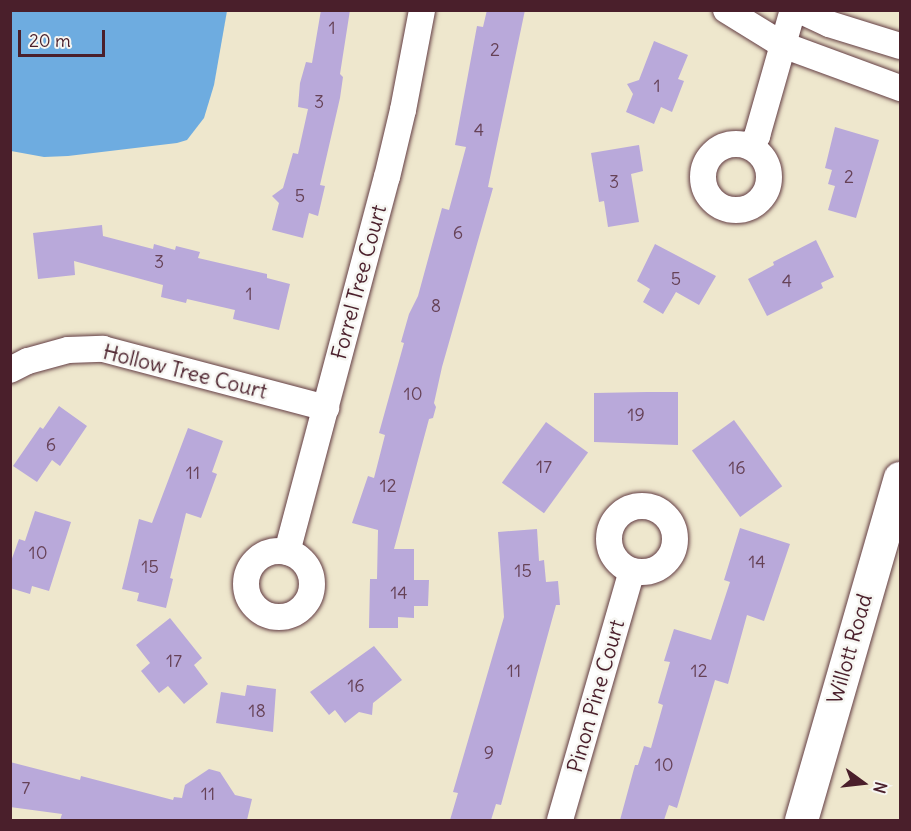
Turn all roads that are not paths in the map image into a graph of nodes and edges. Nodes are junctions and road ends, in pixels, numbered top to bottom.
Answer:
1 (422, 10) edge
2 (726, 10) edge
3 (793, 10) edge
4 (799, 10) edge
5 (783, 45) junction
6 (900, 46) edge
7 (900, 88) edge
8 (751, 147) dead end
9 (10, 370) edge
10 (326, 408) junction
11 (900, 478) edge
12 (287, 552) dead end
13 (632, 572) dead end
14 (560, 820) edge
15 (801, 820) edge

1 - 10 street, Forrel Tree Court
2 - 5 street
3 - 5 street
4 - 6 street
5 - 7 street
5 - 8 street
9 - 10 street, Hollow Tree Court
10 - 12 street, Forrel Tree Court
11 - 15 main road, Willott Road
13 - 14 street, Pinon Pine Court

